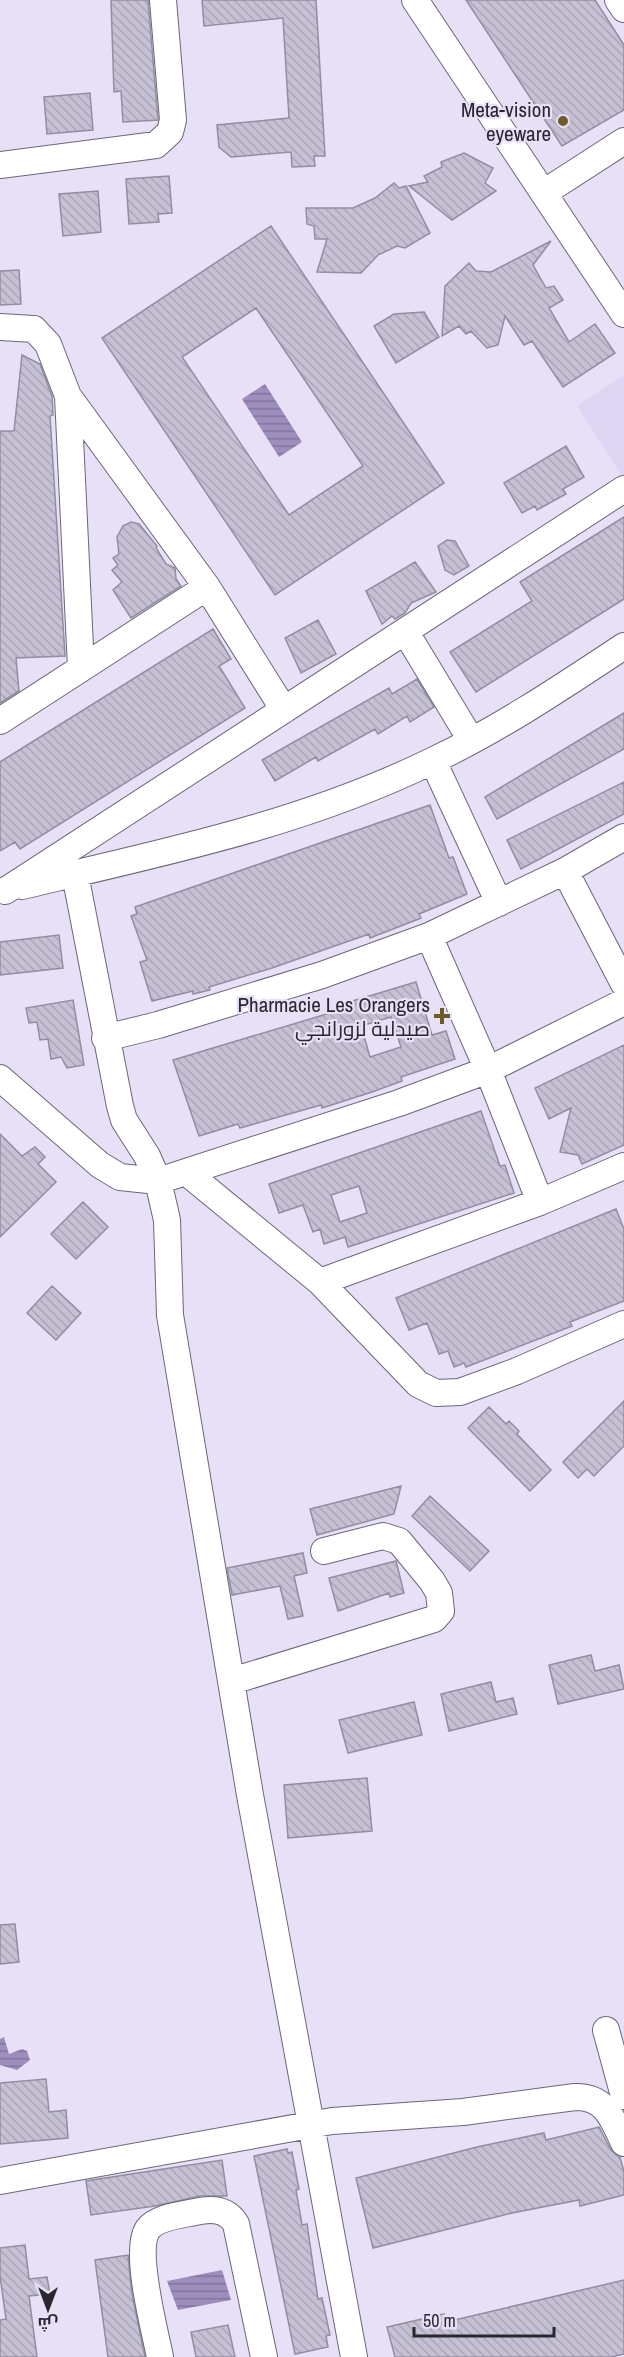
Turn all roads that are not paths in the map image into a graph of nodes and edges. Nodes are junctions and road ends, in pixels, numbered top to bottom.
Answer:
1 (164, 0) edge
2 (415, 0) edge
3 (618, 0) edge
4 (624, 9) edge
5 (624, 141) edge
6 (0, 165) edge
7 (544, 192) junction
8 (624, 314) edge
9 (0, 327) edge
10 (68, 396) junction
11 (624, 489) edge
12 (207, 587) junction
13 (405, 631) junction
14 (624, 646) edge
15 (81, 668) junction
16 (284, 710) junction
17 (0, 721) edge
18 (471, 740) junction
19 (433, 761) junction
20 (624, 837) edge
21 (565, 871) junction
22 (75, 874) junction
23 (2, 891) edge
24 (499, 903) junction
25 (429, 936) junction
26 (624, 984) edge
27 (624, 1002) edge
28 (105, 1038) junction
29 (488, 1070) junction
30 (0, 1078) edge
31 (623, 1168) edge
32 (186, 1172) junction
33 (159, 1180) junction
34 (540, 1202) junction
35 (320, 1282) junction
36 (624, 1324) edge
37 (324, 1551) dead end
38 (232, 1681) junction
39 (606, 2030) dead end
40 (624, 2096) edge
41 (312, 2124) junction
42 (624, 2143) edge
43 (0, 2181) edge
44 (160, 2357) edge
45 (264, 2357) edge
46 (354, 2357) edge

1 - 6 street
2 - 7 street
3 - 4 street
5 - 7 street
7 - 8 street
9 - 10 street
10 - 12 street
10 - 15 street
11 - 13 street
12 - 15 street
12 - 16 street
13 - 16 street
13 - 18 street
14 - 18 street
15 - 17 street
16 - 23 street
18 - 19 street
19 - 22 street
19 - 24 street
20 - 21 street
21 - 24 street
21 - 26 street
22 - 23 street
22 - 28 street
24 - 25 street
25 - 28 street
25 - 29 street
27 - 29 street
28 - 33 street
29 - 32 street
29 - 34 street
30 - 33 street
31 - 34 street
32 - 33 street
32 - 35 street
33 - 38 street
34 - 35 street
35 - 36 street
37 - 38 street
38 - 41 street
39 - 40 street
41 - 42 street
41 - 43 street
41 - 46 street
44 - 45 street

